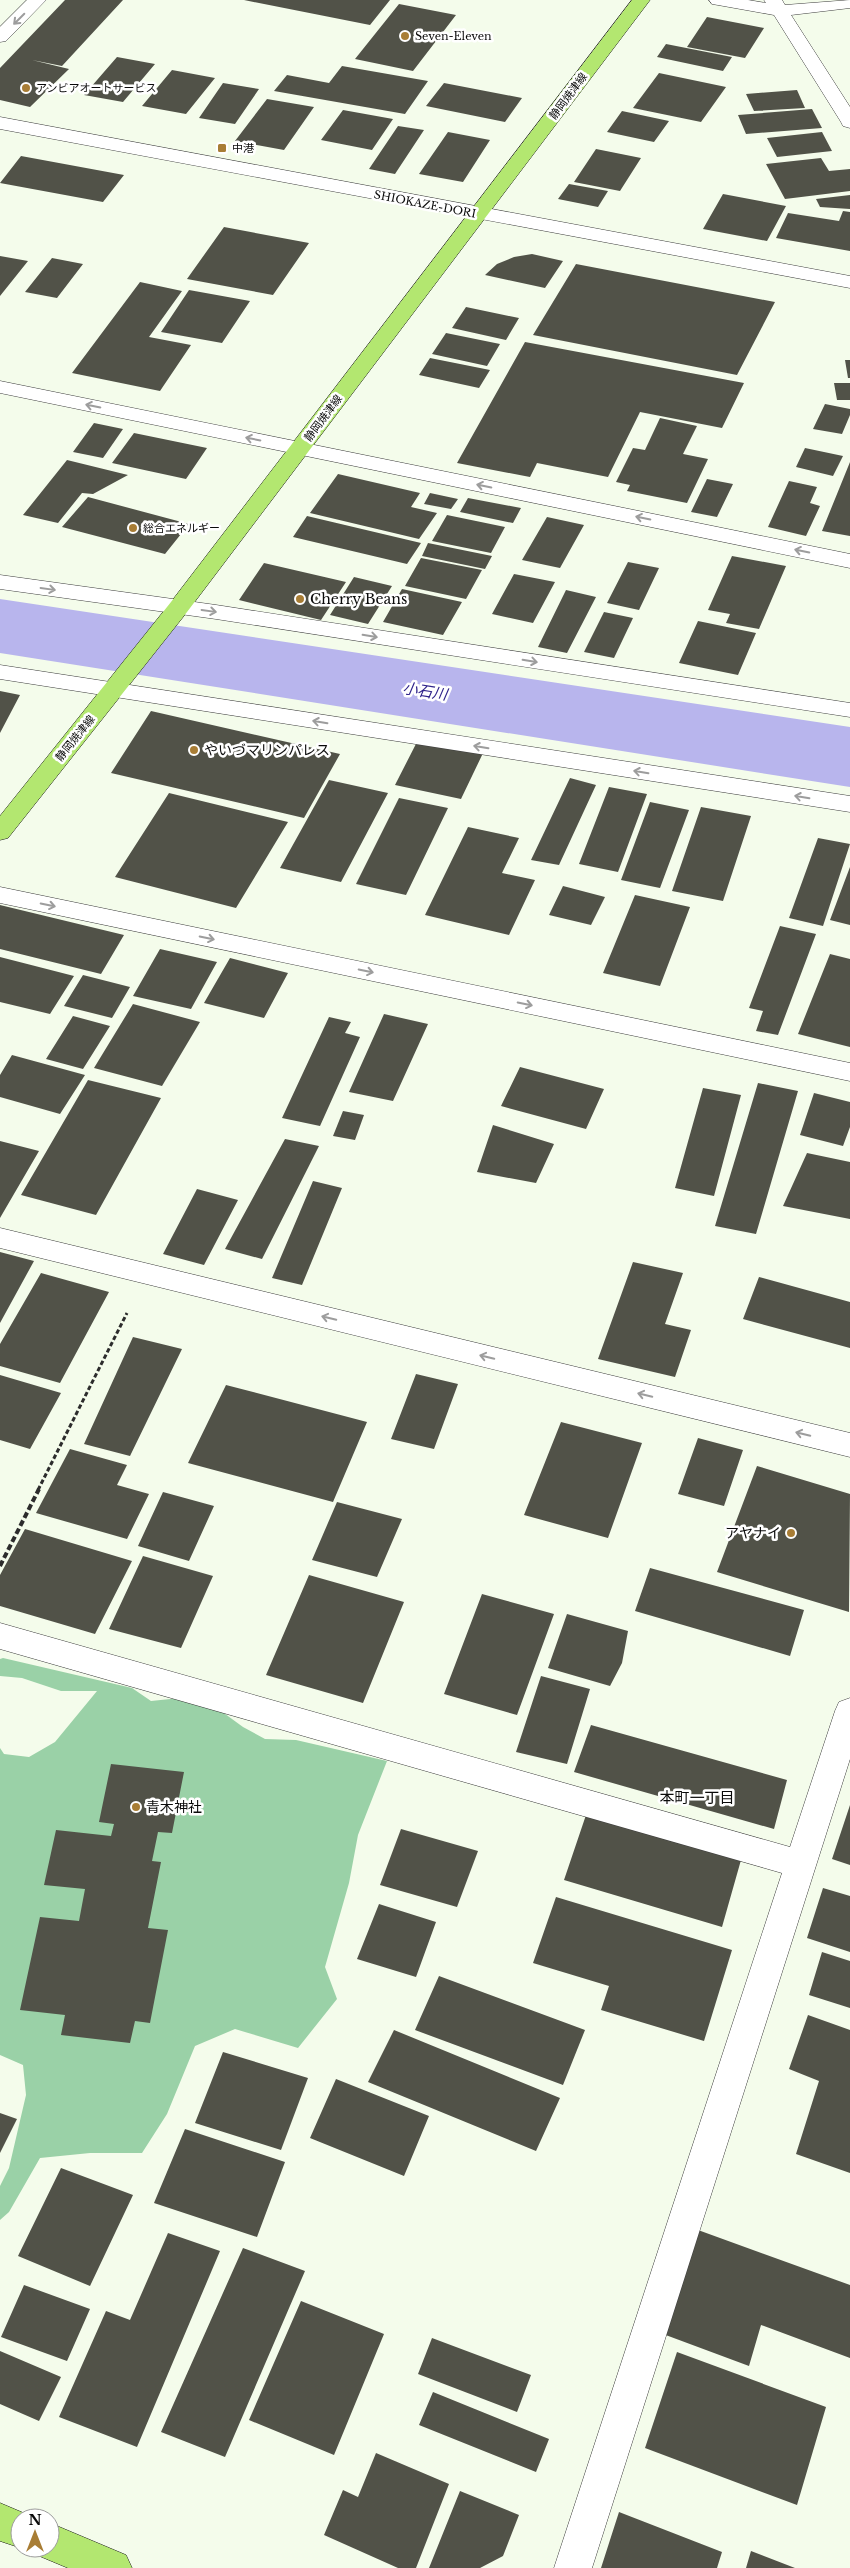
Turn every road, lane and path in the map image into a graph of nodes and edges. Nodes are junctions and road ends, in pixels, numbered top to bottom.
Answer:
1 (37, 0) edge
2 (641, 0) edge
3 (718, 0) edge
4 (850, 3) edge
5 (777, 6) edge
6 (0, 37) edge
7 (850, 122) edge
8 (0, 123) edge
9 (478, 214) junction
10 (850, 282) edge
11 (0, 388) edge
12 (300, 448) junction
13 (850, 561) edge
14 (0, 582) edge
15 (175, 611) junction
16 (0, 672) edge
17 (117, 686) junction
18 (850, 710) edge
19 (850, 804) edge
20 (0, 832) edge
21 (0, 895) edge
22 (850, 1072) edge
23 (0, 1238) edge
24 (147, 1274) junction
25 (850, 1445) edge
26 (0, 1566) edge
27 (0, 1636) edge
28 (850, 1710) edge
29 (801, 1864) junction
30 (60, 2546) edge
31 (113, 2568) edge
32 (572, 2568) edge

1 -> 6 street
2 - 9 main road, 静岡焼津線
3 - 5 street
4 - 5 street
5 - 7 street
8 - 9 street, SHIOKAZE-DORI
9 - 10 street, SHIOKAZE-DORI
9 - 12 main road, 静岡焼津線
12 -> 11 street
13 -> 12 street
12 - 15 main road, 静岡焼津線
14 -> 15 street
15 - 17 main road, 静岡焼津線
15 -> 18 street
16 - 17 street
19 -> 17 street
17 - 20 main road, 静岡焼津線
21 -> 22 street
23 - 24 street
25 -> 24 street
24 - 26 path
27 - 29 street
28 - 29 street
29 - 32 street
30 - 31 main road

